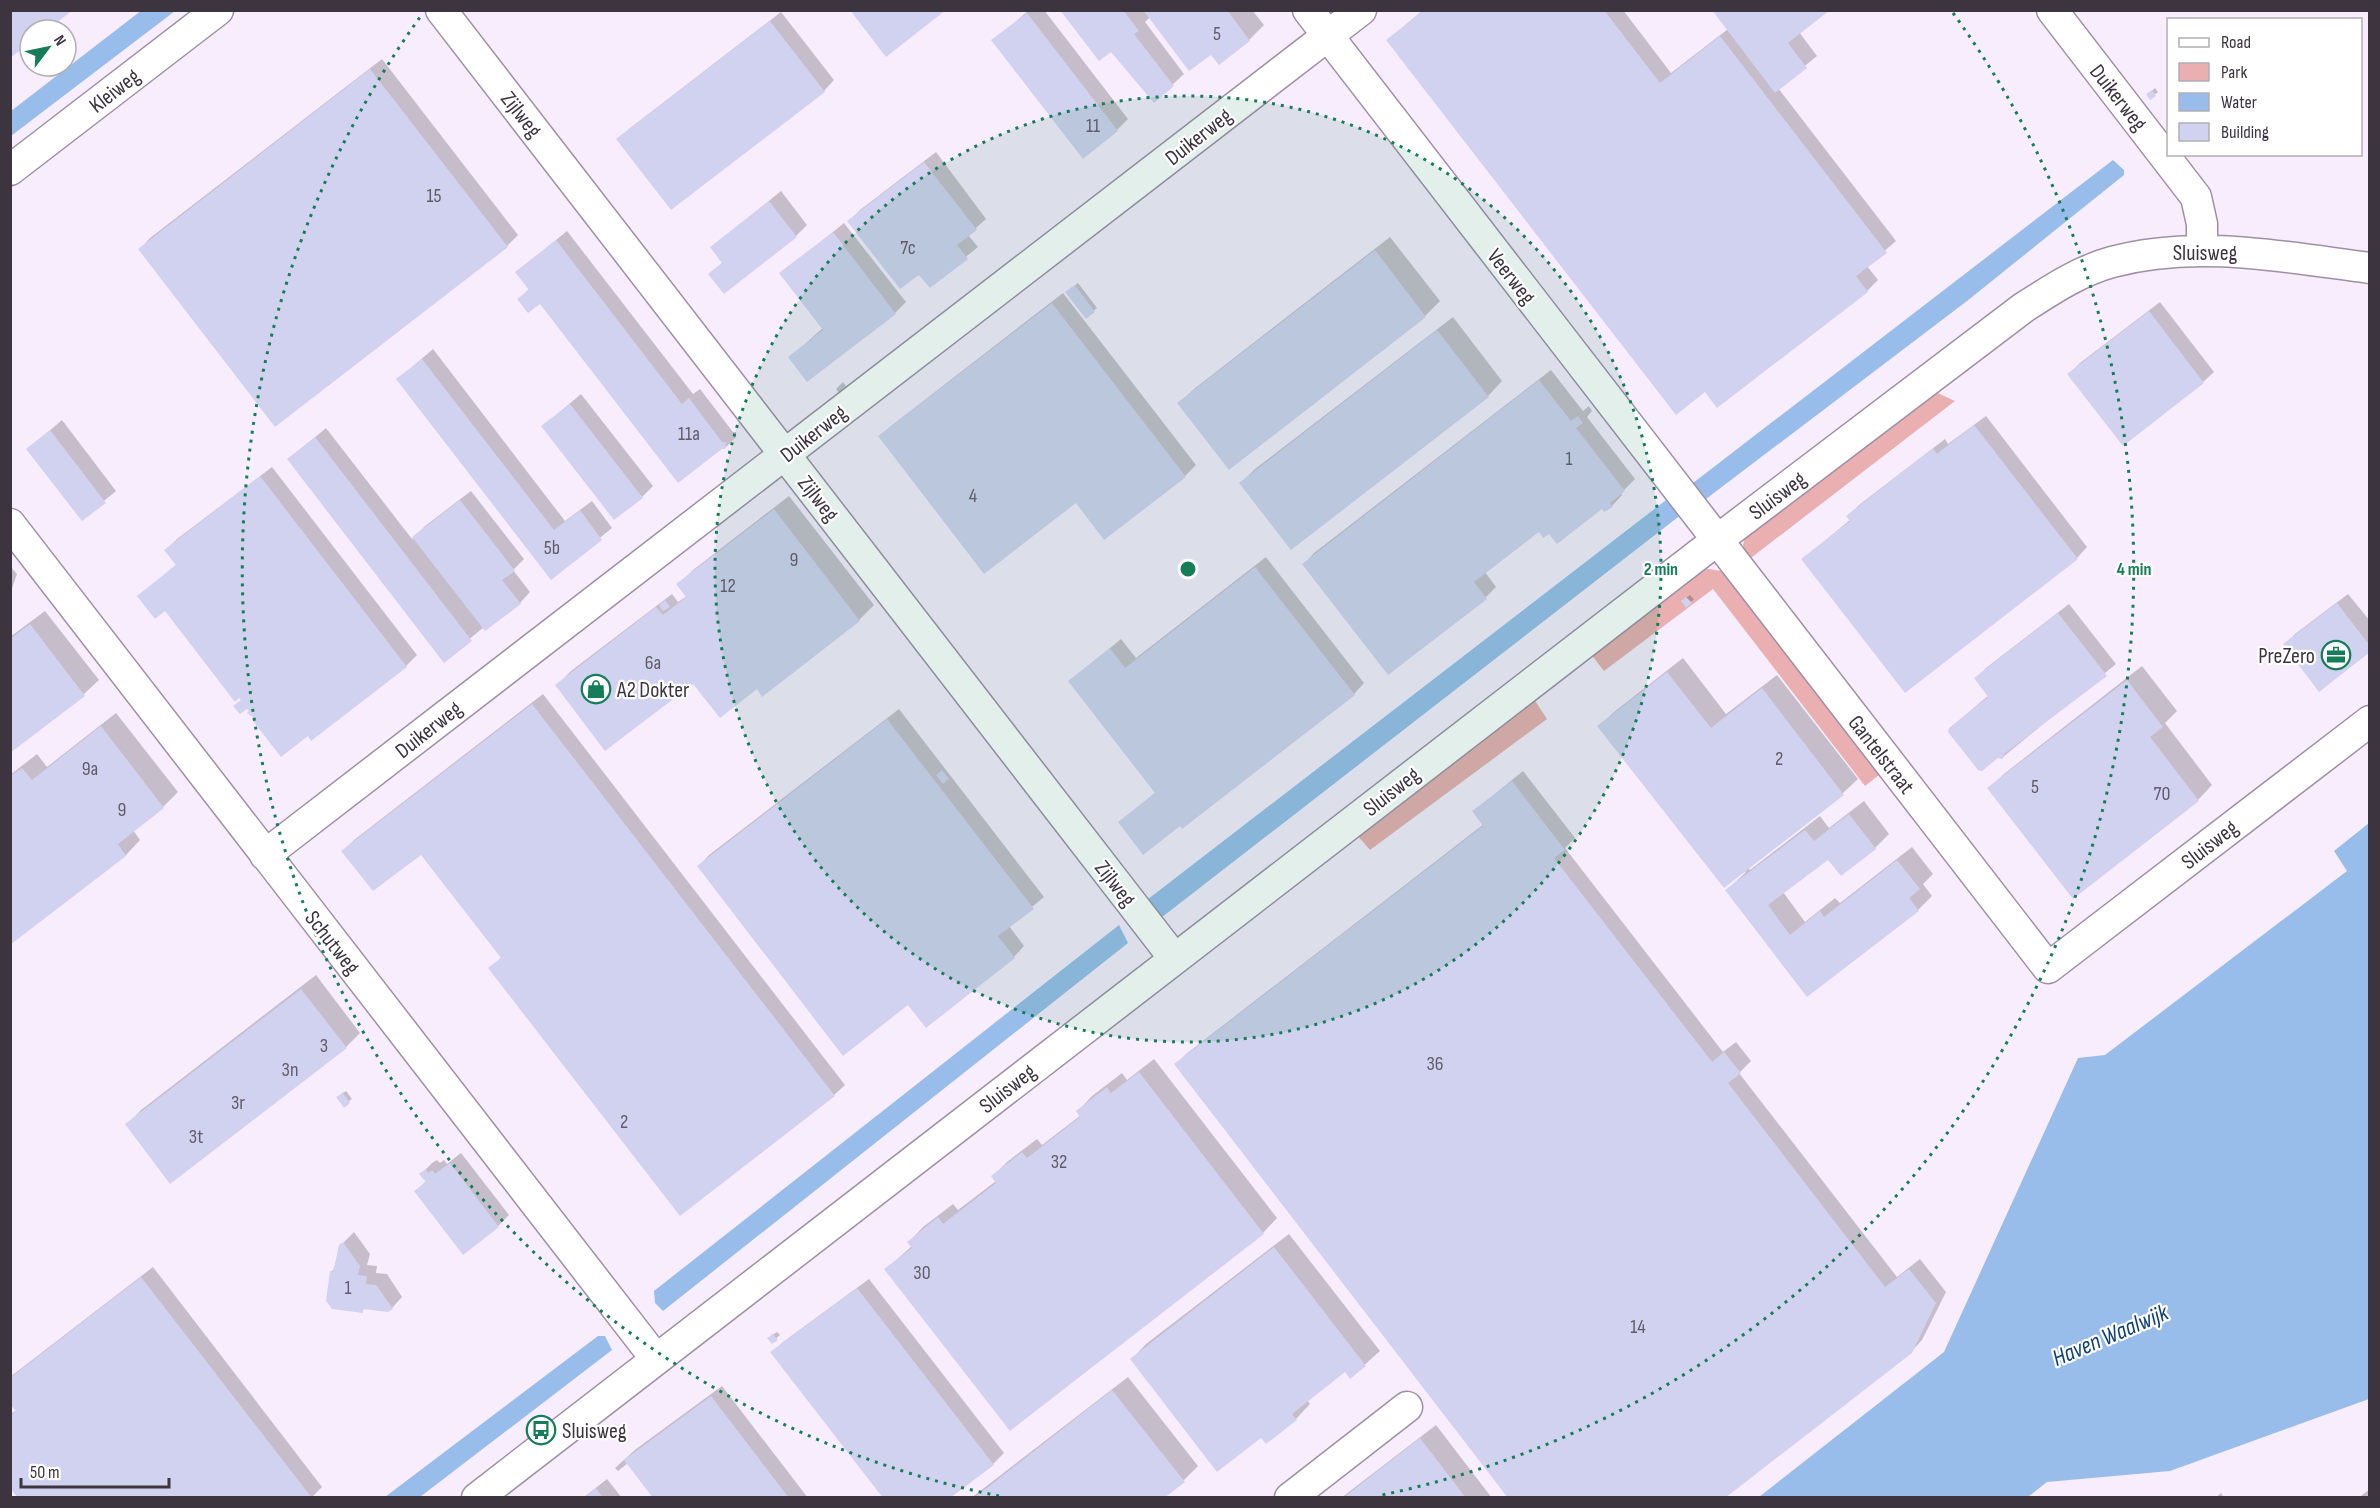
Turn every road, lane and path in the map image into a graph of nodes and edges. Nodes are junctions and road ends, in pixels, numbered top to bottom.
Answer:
1 (218, 10) edge
2 (441, 10) edge
3 (1308, 10) edge
4 (1361, 10) edge
5 (2052, 10) edge
6 (1328, 36) junction
7 (10, 170) edge
8 (2202, 251) junction
9 (2370, 268) edge
10 (785, 454) junction
11 (10, 524) edge
12 (1716, 541) junction
13 (2370, 721) edge
14 (266, 855) junction
15 (1174, 958) junction
16 (2048, 968) joint
17 (656, 1359) junction
18 (1407, 1407) dead end
19 (477, 1497) edge
20 (1290, 1497) edge

1 - 7 street, Kleiweg
2 - 10 street, Zijlweg
3 - 6 street, Veerweg
4 - 6 street, Duikerweg
5 - 8 street, Duikerweg
6 - 10 street, Duikerweg
6 - 12 street, Veerweg
8 - 9 street, Sluisweg
8 - 12 street, Sluisweg
10 - 14 street, Duikerweg
10 - 15 street, Zijlweg
11 - 14 street, Schutweg
12 - 15 street, Sluisweg
12 - 16 street, Gantelstraat
13 - 16 street, Sluisweg
14 - 17 street, Schutweg
15 - 17 street, Sluisweg
17 - 19 street, Sluisweg
18 - 20 street

